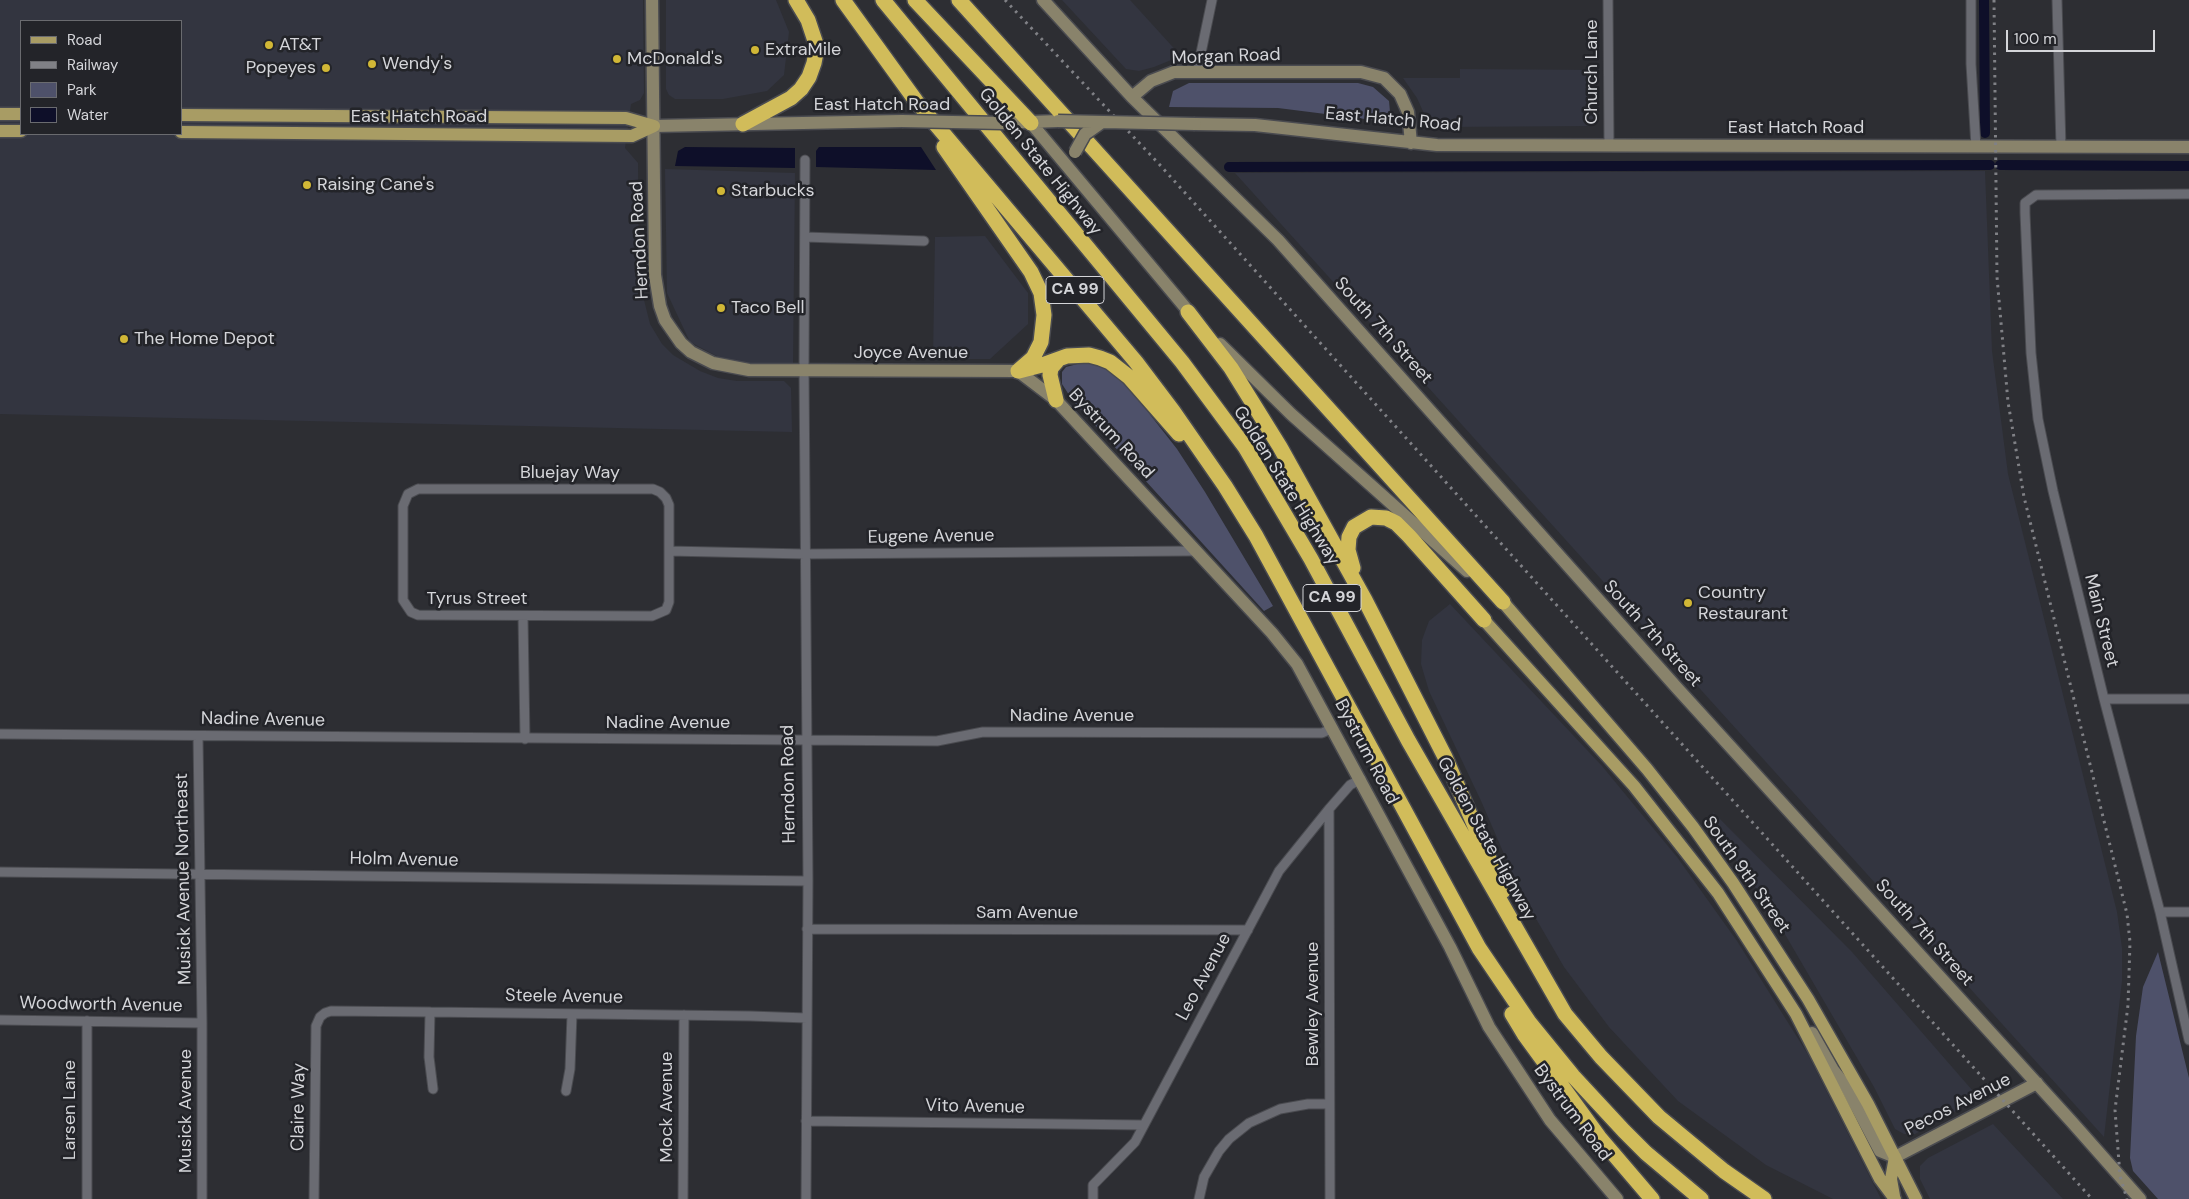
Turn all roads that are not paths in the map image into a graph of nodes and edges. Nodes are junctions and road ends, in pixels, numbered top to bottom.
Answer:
1 (652, 0) edge
2 (796, 0) edge
3 (843, 0) edge
4 (883, 0) edge
5 (915, 0) edge
6 (959, 0) edge
7 (1043, 0) edge
8 (1212, 0) edge
9 (1608, 0) edge
10 (1971, 0) edge
11 (2056, 0) edge
12 (1196, 72) junction
13 (1132, 97) junction
14 (916, 101) junction
15 (0, 114) edge
16 (20, 114) edge
17 (182, 115) edge
18 (1102, 122) junction
19 (1031, 123) junction
20 (743, 124) junction
21 (654, 126) junction
22 (0, 131) edge
23 (20, 131) edge
24 (182, 132) edge
25 (1411, 143) junction
26 (1609, 144) junction
27 (1976, 147) junction
28 (2061, 147) junction
29 (2189, 147) edge
30 (805, 160) dead end
31 (1082, 184) junction
32 (2189, 194) edge
33 (805, 236) junction
34 (924, 241) dead end
35 (1188, 312) junction
36 (1057, 360) junction
37 (804, 369) junction
38 (1018, 371) junction
39 (1056, 400) junction
40 (1225, 486) junction
41 (408, 494) joint
42 (669, 551) junction
43 (1194, 551) junction
44 (805, 554) junction
45 (1365, 600) junction
46 (1503, 602) junction
47 (524, 616) junction
48 (1484, 620) joint
49 (2104, 699) junction
50 (2189, 699) edge
51 (1333, 728) junction
52 (0, 734) edge
53 (198, 736) junction
54 (524, 739) junction
55 (806, 740) junction
56 (1360, 779) junction
57 (1329, 809) junction
58 (0, 872) edge
59 (200, 874) junction
60 (808, 881) junction
61 (1733, 883) junction
62 (1718, 893) junction
63 (2160, 912) junction
64 (2189, 912) edge
65 (807, 929) junction
66 (1248, 930) junction
67 (1479, 948) junction
68 (1530, 954) junction
69 (430, 1012) junction
70 (572, 1014) junction
71 (1796, 1014) junction
72 (684, 1015) junction
73 (321, 1016) joint
74 (807, 1018) junction
75 (0, 1020) edge
76 (86, 1021) junction
77 (202, 1023) junction
78 (2189, 1040) edge
79 (2037, 1083) junction
80 (433, 1089) dead end
81 (566, 1091) dead end
82 (1329, 1104) junction
83 (806, 1121) junction
84 (1144, 1125) junction
85 (1895, 1157) junction
86 (87, 1199) edge
87 (202, 1199) edge
88 (314, 1199) edge
89 (683, 1199) edge
90 (806, 1199) edge
91 (1093, 1199) edge
92 (1199, 1199) edge
93 (1330, 1199) edge
94 (1617, 1199) edge
95 (1652, 1199) edge
96 (1701, 1199) edge
97 (1764, 1199) edge
98 (1895, 1199) edge
99 (1916, 1199) edge
100 (2140, 1199) edge

1 - 21 street, Herndon Road
2 - 20 highway
3 - 14 highway, CA 99
4 - 68 highway, Golden State Highway / CA 99
5 - 19 highway
6 - 46 highway
7 - 13 street
8 - 12 street
9 - 26 street, Church Lane
10 - 27 street
11 - 28 street
12 - 13 street, Morgan Road
12 - 25 street, Morgan Road
13 - 79 street, South 7th Street
14 - 38 highway
14 - 40 highway, CA 99
15 - 16 main road
17 - 21 main road, East Hatch Road
18 - 19 street, East Hatch Road, bridge
18 - 25 street, East Hatch Road, bridge
18 - 31 street, bridge
19 - 20 street, East Hatch Road, bridge
19 - 31 street
20 - 21 street, East Hatch Road
21 - 24 main road, East Hatch Road
21 - 37 street, Herndon Road
22 - 23 main road
25 - 26 street, East Hatch Road
26 - 27 street, East Hatch Road
27 - 28 street, East Hatch Road
28 - 29 street, East Hatch Road
30 - 33 street, Herndon Road
31 - 35 street
32 - 49 street, Main Street
33 - 34 street
33 - 37 street, Herndon Road
35 - 45 highway
35 - 46 street
36 - 38 highway
36 - 39 highway
36 - 40 highway
37 - 38 street, Joyce Avenue
37 - 44 street, Herndon Road
38 - 39 street, Bystrum Road
39 - 43 street, Bystrum Road
40 - 67 highway, CA 99
41 - 42 street, Bluejay Way
41 - 47 street, Tyrus Street
42 - 44 street, Eugene Avenue
42 - 47 street, Tyrus Street
43 - 44 street, Eugene Avenue
43 - 51 street, Bystrum Road
44 - 55 street, Herndon Road
45 - 48 highway
45 - 68 highway
46 - 61 main road, South 9th Street
47 - 54 street
48 - 62 main road, South 9th Street
49 - 50 street
49 - 63 street, Main Street
51 - 55 street, Nadine Avenue
51 - 56 street, Bystrum Road
52 - 53 street, Nadine Avenue
53 - 54 street, Nadine Avenue
53 - 59 street, Musick Avenue Northeast
54 - 55 street, Nadine Avenue
55 - 60 street, Herndon Road
56 - 57 street, Leo Avenue
56 - 94 street, Bystrum Road
57 - 66 street, Leo Avenue
57 - 82 street, Bewley Avenue
58 - 59 street, Holm Avenue
59 - 60 street, Holm Avenue
59 - 77 street, Musick Avenue Northeast
60 - 65 street, Herndon Road
61 - 62 main road
61 - 85 main road, South 9th Street
62 - 71 main road, South 9th Street
63 - 64 street
63 - 78 street, Main Street
65 - 66 street, Sam Avenue
65 - 74 street, Herndon Road
66 - 84 street, Leo Avenue
67 - 95 highway
67 - 96 highway, CA 99
68 - 97 highway, Golden State Highway / CA 99
69 - 70 street, Steele Avenue
69 - 73 street, Steele Avenue
69 - 80 street
70 - 72 street, Steele Avenue
70 - 81 street
71 - 85 street
71 - 98 main road, South 9th Street
72 - 74 street, Steele Avenue
72 - 89 street, Mock Avenue
73 - 88 street, Claire Way
74 - 83 street, Herndon Road
75 - 76 street, Woodworth Avenue
76 - 77 street, Woodworth Avenue
76 - 86 street, Larsen Lane
77 - 87 street, Musick Avenue
79 - 85 street, Pecos Avenue
79 - 100 street, South 7th Street
82 - 92 street
82 - 93 street, Bewley Avenue
83 - 84 street, Vito Avenue
83 - 90 street, Herndon Road
84 - 91 street, Leo Avenue
85 - 98 main road
85 - 99 main road, South 9th Street

